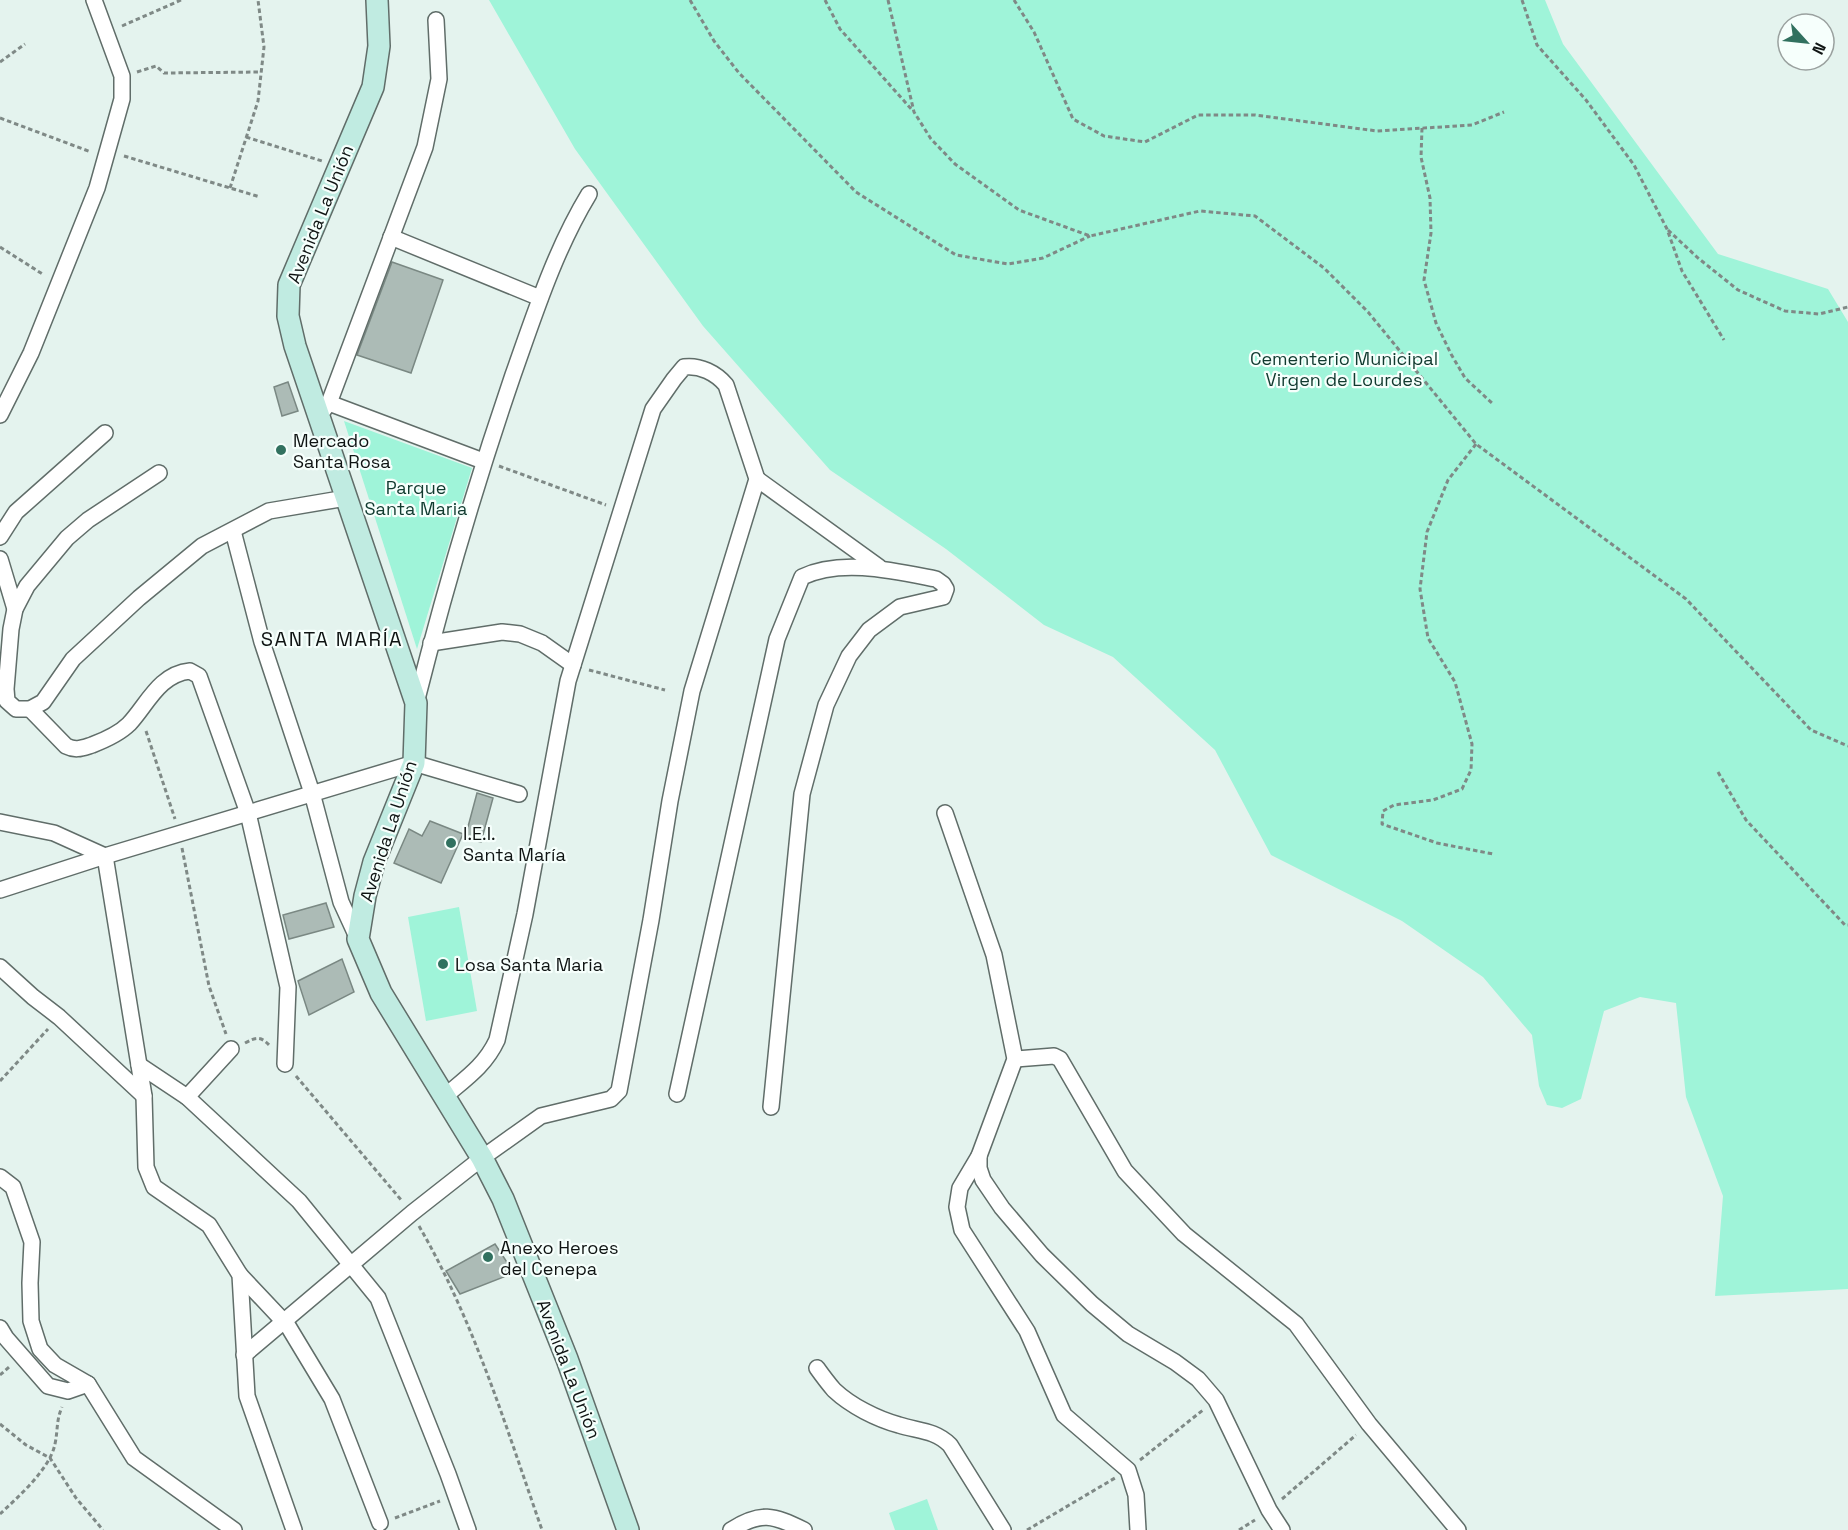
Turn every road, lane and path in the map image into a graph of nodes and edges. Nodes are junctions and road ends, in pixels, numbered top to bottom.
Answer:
1 (94, 0) edge
2 (181, 0) edge
3 (258, 0) edge
4 (377, 0) edge
5 (690, 0) edge
6 (825, 0) edge
7 (888, 0) edge
8 (1014, 0) edge
9 (1522, 0) edge
10 (101, 19) junction
11 (436, 20) dead end
12 (26, 44) dead end
13 (0, 62) edge
14 (261, 72) junction
15 (130, 74) dead end
16 (914, 112) junction
17 (1504, 112) dead end
18 (0, 118) edge
19 (1422, 128) junction
20 (246, 137) junction
21 (112, 156) junction
22 (339, 166) junction
23 (230, 188) junction
24 (589, 194) dead end
25 (260, 197) dead end
26 (1667, 229) junction
27 (1090, 236) junction
28 (391, 237) junction
29 (0, 247) edge
30 (58, 284) junction
31 (540, 298) junction
32 (1848, 307) edge
33 (1724, 340) dead end
34 (1493, 404) dead end
35 (324, 409) junction
36 (0, 416) edge
37 (105, 433) dead end
38 (1476, 444) junction
39 (483, 461) junction
40 (159, 473) dead end
41 (757, 478) junction
42 (346, 498) junction
43 (621, 510) junction
44 (233, 531) junction
45 (0, 537) edge
46 (0, 559) edge
47 (879, 567) junction
48 (15, 609) junction
49 (431, 644) junction
50 (573, 665) junction
51 (665, 690) dead end
52 (416, 703) junction
53 (30, 709) junction
54 (139, 711) junction
55 (1848, 746) edge
56 (414, 763) junction
57 (1718, 772) dead end
58 (312, 794) junction
59 (519, 794) dead end
60 (248, 813) junction
61 (945, 813) dead end
62 (0, 822) edge
63 (180, 833) junction
64 (1494, 855) dead end
65 (105, 856) junction
66 (0, 890) edge
67 (1848, 925) edge
68 (358, 939) junction
69 (0, 967) edge
70 (59, 1017) junction
71 (231, 1049) junction
72 (1015, 1059) junction
73 (285, 1064) junction
74 (139, 1065) junction
75 (0, 1081) edge
76 (676, 1094) dead end
77 (144, 1096) junction
78 (444, 1096) junction
79 (187, 1097) junction
80 (771, 1107) dead end
81 (979, 1156) junction
82 (482, 1158) junction
83 (0, 1177) edge
84 (412, 1213) junction
85 (351, 1265) junction
86 (240, 1275) junction
87 (283, 1321) junction
88 (0, 1328) edge
89 (244, 1355) junction
90 (817, 1368) dead end
91 (88, 1383) junction
92 (68, 1391) junction
93 (0, 1424) edge
94 (1369, 1424) junction
95 (50, 1458) junction
96 (455, 1494) junction
97 (1269, 1510) junction
98 (0, 1514) edge
99 (380, 1523) joint
100 (103, 1530) edge
101 (234, 1530) edge
102 (294, 1530) edge
103 (468, 1530) edge
104 (542, 1530) edge
105 (628, 1530) edge
106 (730, 1530) edge
107 (804, 1530) edge
108 (1004, 1530) edge
109 (1138, 1530) edge
110 (1239, 1530) edge
111 (1282, 1530) edge
112 (1458, 1530) edge

1 - 10 street
2 - 10 path
3 - 14 path
4 - 22 main road, Avenida La Unión
5 - 27 path
6 - 16 path
7 - 16 path
8 - 19 path
9 - 26 path
10 - 21 street
11 - 28 street
12 - 13 path
14 - 15 path
14 - 20 path
16 - 27 path
17 - 19 path
18 - 21 path
19 - 34 path
20 - 22 path
20 - 23 path
21 - 23 path
21 - 30 street
22 - 35 main road, Avenida La Unión
23 - 25 path
24 - 31 street
26 - 32 path
26 - 33 path
27 - 38 path
28 - 31 street
28 - 35 street
29 - 30 path
30 - 36 street
31 - 39 street
35 - 39 street
35 - 42 main road, Avenida La Unión
37 - 45 street
38 - 55 path
38 - 64 path
39 - 43 path
39 - 49 street
40 - 48 street
41 - 43 street
41 - 47 street
41 - 82 street
42 - 44 street
42 - 52 main road, Avenida La Unión
43 - 50 street
44 - 53 street
44 - 58 street
46 - 48 street
47 - 76 street
47 - 80 street
48 - 53 street
49 - 50 street
49 - 52 street
50 - 51 path
50 - 78 street
52 - 56 main road, Avenida La Unión
53 - 54 street
54 - 60 street
54 - 63 path
56 - 58 street
56 - 59 street
56 - 68 main road, Avenida La Unión
57 - 67 path
58 - 60 street
58 - 68 street
60 - 63 street
60 - 73 street
61 - 72 street
62 - 65 street
63 - 65 street
63 - 71 path
65 - 66 street
65 - 74 street
68 - 78 main road, Avenida La Unión
69 - 70 street
70 - 75 path
70 - 77 street
71 - 73 path
71 - 79 street
72 - 81 street
72 - 94 street
73 - 84 path
74 - 77 street
74 - 79 street
77 - 86 street
78 - 82 main road, Avenida La Unión
79 - 85 street
81 - 97 street
81 - 109 street
82 - 84 street
82 - 105 main road, Avenida La Unión
83 - 91 street
84 - 85 street
84 - 104 path
85 - 87 street
85 - 96 street
86 - 87 street
86 - 89 street
87 - 89 street
87 - 99 street
88 - 92 street
89 - 102 street
90 - 108 street
91 - 92 street
91 - 101 street
92 - 95 path
93 - 95 path
94 - 97 path
94 - 112 street
95 - 98 path
95 - 100 path
96 - 99 path
96 - 103 street
97 - 110 path
97 - 111 street
106 - 107 street

